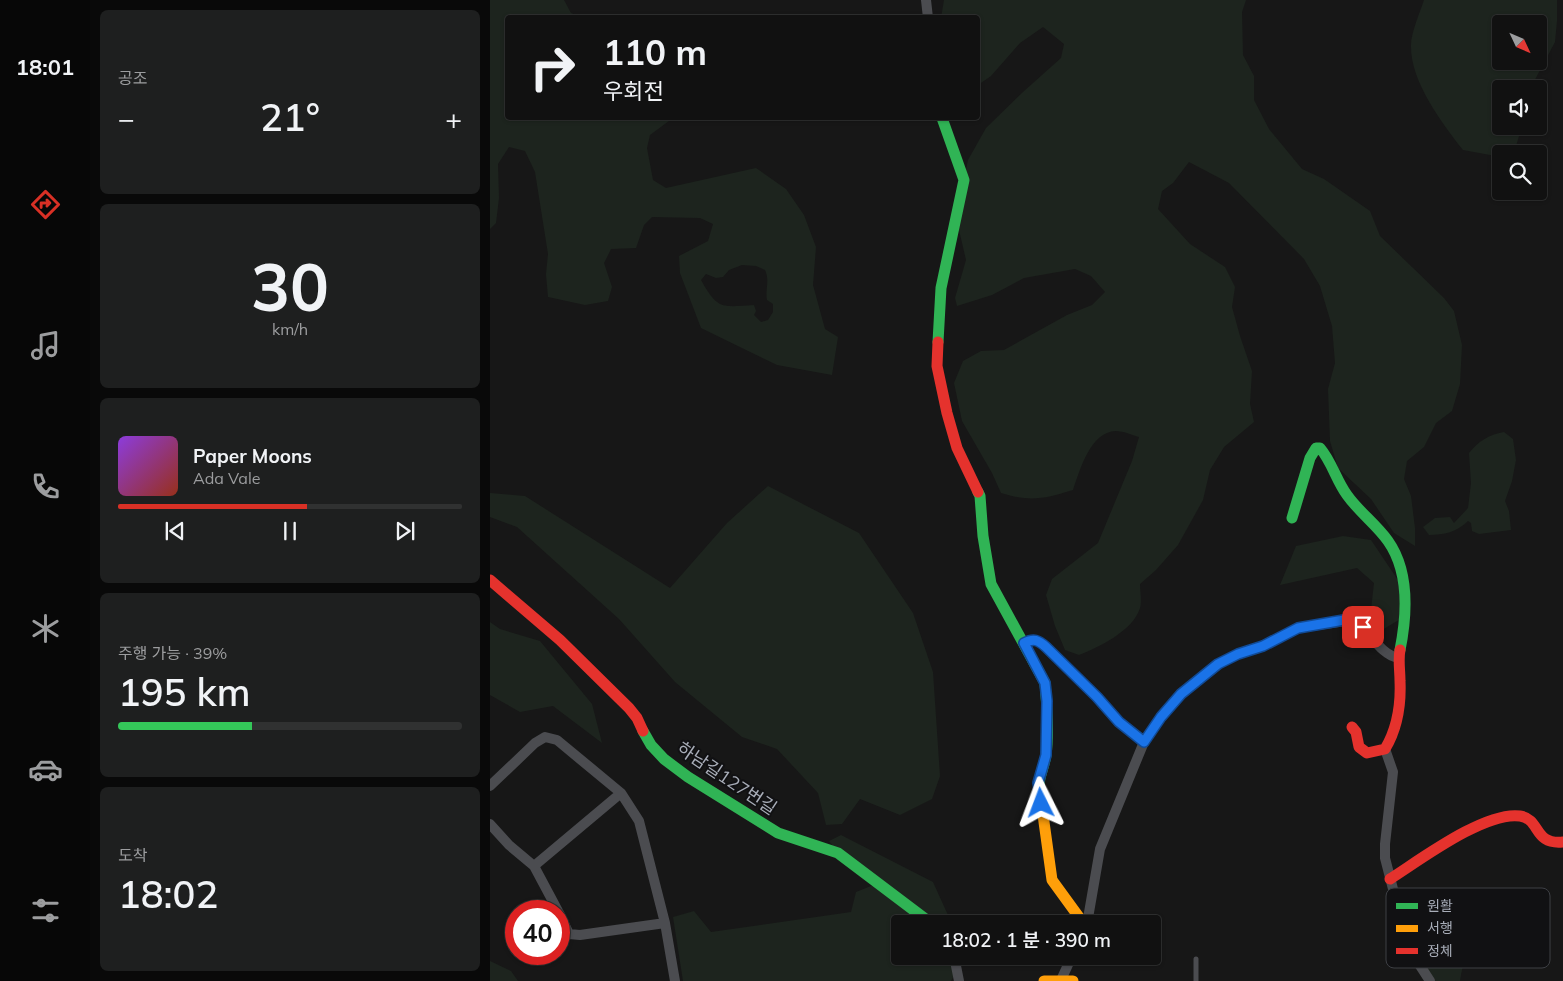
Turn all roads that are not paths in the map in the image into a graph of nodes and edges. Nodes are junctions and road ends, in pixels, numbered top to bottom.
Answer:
1 (926, 0) edge
2 (928, 15) edge
3 (943, 120) edge
4 (1292, 518) dead end
5 (490, 580) edge
6 (1024, 643) junction
7 (1398, 658) junction
8 (1352, 728) dead end
9 (1144, 742) junction
10 (1384, 750) junction
11 (490, 786) edge
12 (621, 793) junction
13 (490, 824) edge
14 (1563, 842) edge
15 (534, 866) junction
16 (1390, 879) junction
17 (1392, 888) edge
18 (552, 900) edge
19 (920, 915) edge
20 (1078, 915) edge
21 (1087, 915) edge
22 (665, 923) junction
23 (570, 934) edge
24 (1196, 959) dead end
25 (956, 965) edge
26 (1070, 965) edge
27 (1422, 968) edge
28 (1067, 980) edge
29 (675, 981) edge
30 (959, 981) edge
31 (1044, 981) edge
32 (1196, 981) edge
33 (1430, 981) edge

1 - 2 street
3 - 6 street
4 - 7 street
5 - 19 street, 하남길127번길
6 - 9 street
6 - 20 street
7 - 9 street
7 - 10 street
8 - 10 street
9 - 21 street
10 - 16 street
11 - 12 street
12 - 15 street
12 - 22 street
13 - 15 street
14 - 16 street
15 - 18 street
16 - 17 street
22 - 23 street
22 - 29 street
24 - 32 lane
25 - 30 street
26 - 28 street
27 - 33 street
28 - 31 street

